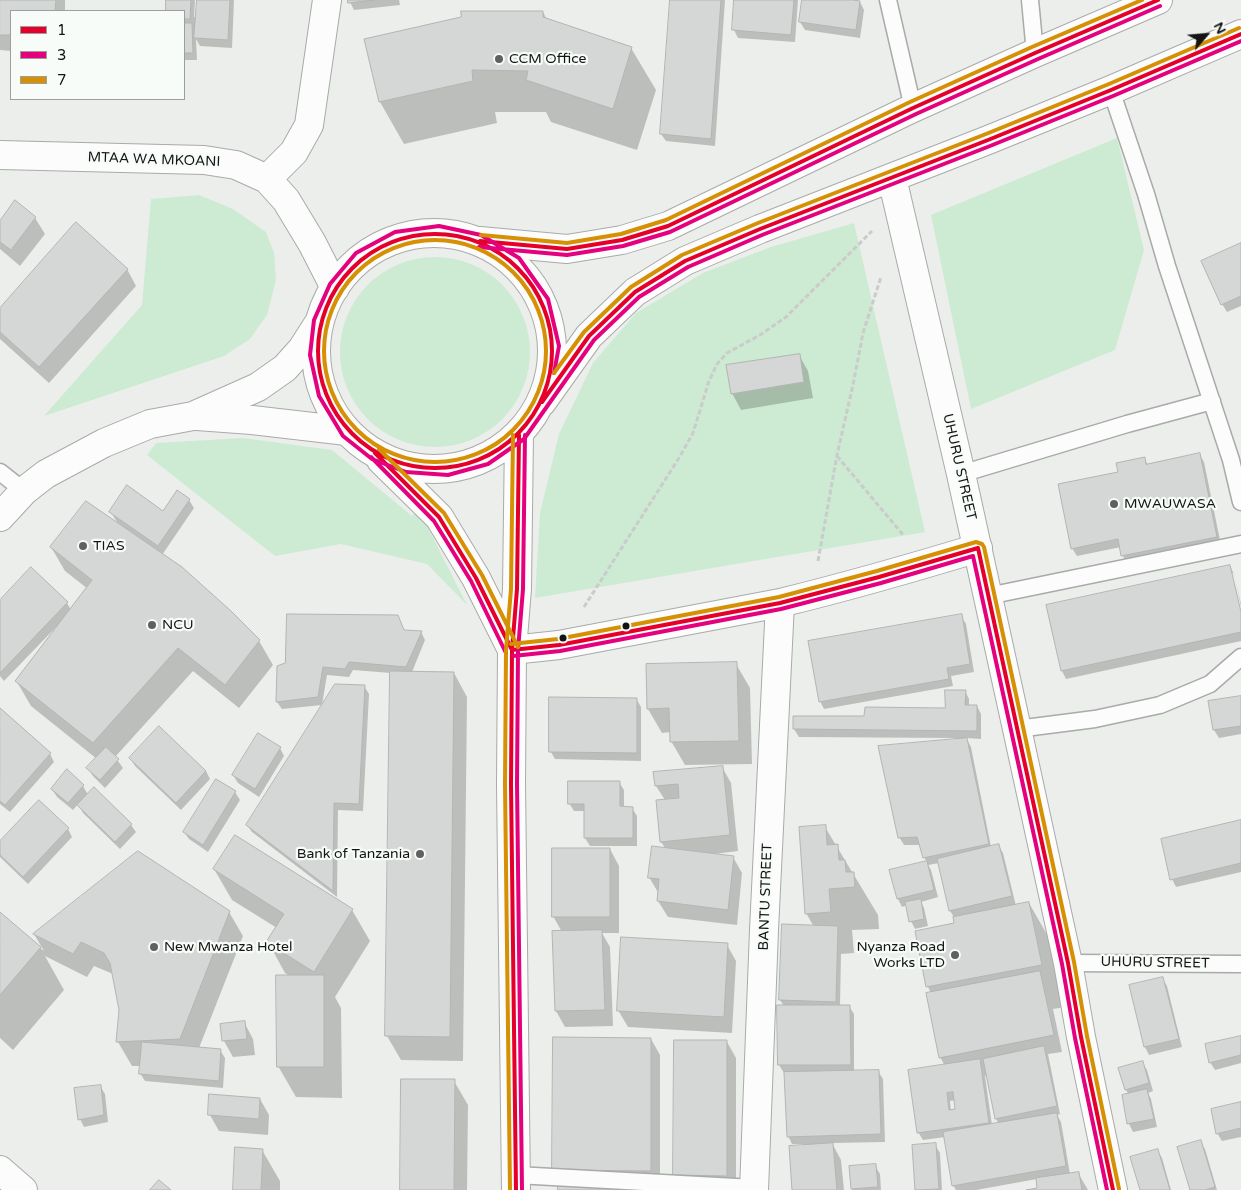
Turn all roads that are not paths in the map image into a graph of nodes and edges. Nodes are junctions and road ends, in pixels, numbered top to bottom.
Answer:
1 (327, 0) edge
2 (888, 0) edge
3 (1030, 0) edge
4 (1158, 0) edge
5 (1241, 34) edge
6 (1035, 53) junction
7 (1110, 90) junction
8 (913, 108) junction
9 (0, 155) edge
10 (892, 178) junction
11 (267, 179) junction
12 (480, 241) junction
13 (335, 288) junction
14 (320, 320) junction
15 (1212, 401) junction
16 (542, 402) junction
17 (193, 416) junction
18 (348, 431) junction
19 (519, 435) junction
20 (375, 453) junction
21 (0, 472) edge
22 (961, 474) junction
23 (24, 491) junction
24 (1241, 502) edge
25 (0, 517) edge
26 (1241, 544) edge
27 (978, 548) junction
28 (988, 596) junction
29 (780, 603) junction
30 (512, 650) junction
31 (1241, 657) edge
32 (1018, 729) junction
33 (1068, 963) junction
34 (1241, 964) edge
35 (0, 1170) edge
36 (516, 1183) edge
37 (754, 1189) edge
38 (23, 1190) edge
39 (1113, 1190) edge

1 - 11 main road
2 - 8 lane
3 - 6 lane
4 - 6 main road
5 - 7 main road
6 - 8 main road
7 - 10 main road
7 - 15 lane
8 - 12 main road
9 - 11 main road, MTAA WA MKOANI
10 - 16 main road
10 - 22 main road, UHURU STREET
11 - 13 main road, MTAA WA MKOANI
12 - 13 main road
12 - 16 main road
13 - 14 main road
14 - 17 main road
14 - 18 main road
15 - 22 lane
15 - 24 lane
16 - 19 main road
17 - 18 main road
17 - 23 main road
18 - 20 main road
19 - 20 main road
19 - 30 main road
20 - 30 main road
21 - 23 lane
22 - 27 main road, UHURU STREET
23 - 25 main road
26 - 28 lane
27 - 28 main road, UHURU STREET
27 - 29 main road
28 - 32 main road, UHURU STREET
29 - 30 main road
29 - 37 main road, BANTU STREET
30 - 36 main road
31 - 32 lane
32 - 33 main road, UHURU STREET
33 - 34 lane, UHURU STREET
33 - 39 main road, UHURU STREET
35 - 38 main road
36 - 37 lane

